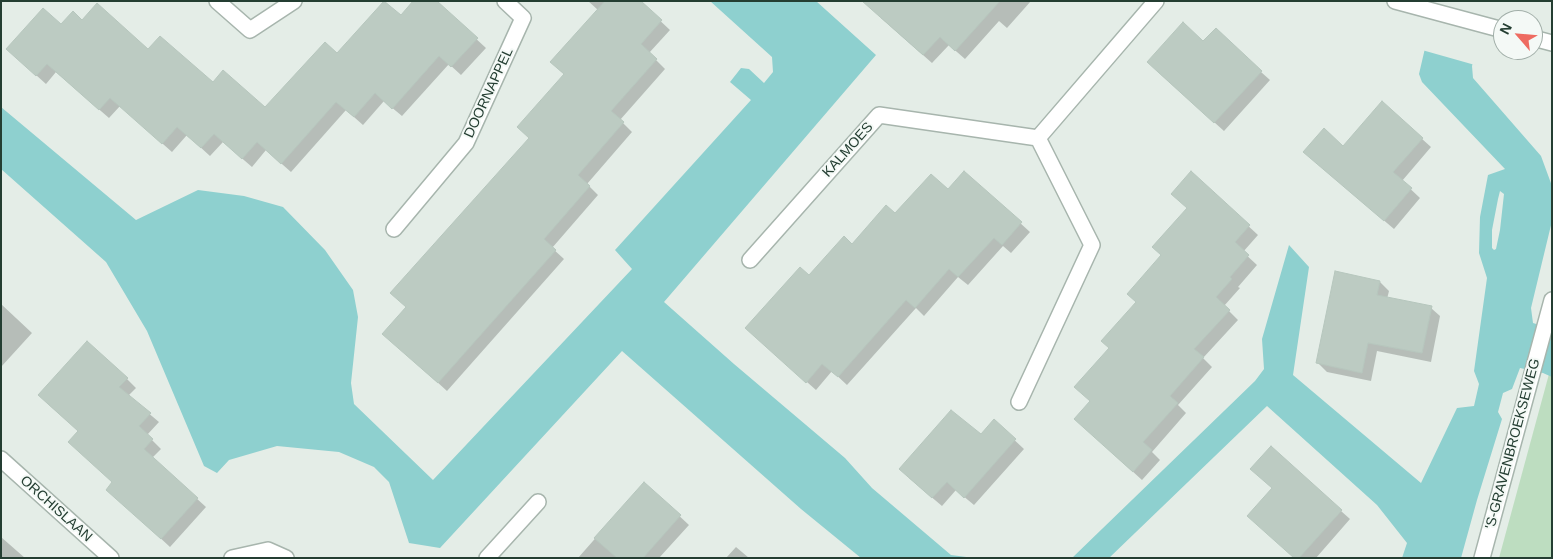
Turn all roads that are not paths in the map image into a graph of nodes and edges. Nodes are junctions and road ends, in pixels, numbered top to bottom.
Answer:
1 (217, 1) edge
2 (294, 1) edge
3 (505, 1) edge
4 (1156, 1) edge
5 (1402, 3) edge
6 (1493, 27) edge
7 (1038, 138) junction
8 (394, 229) dead end
9 (750, 260) dead end
10 (1552, 300) edge
11 (1018, 402) dead end
12 (1, 459) edge
13 (538, 502) dead end
14 (111, 558) edge
15 (232, 558) edge
16 (286, 558) edge
17 (487, 558) edge
18 (1482, 558) edge

1 - 2 street
3 - 8 street, DOORNAPPEL
4 - 7 street
5 - 6 street
7 - 9 street, KALMOES
7 - 11 street
10 - 18 street, 'S-GRAVENBROEKSEWEG
12 - 14 street, ORCHISLAAN
13 - 17 street
15 - 16 street

